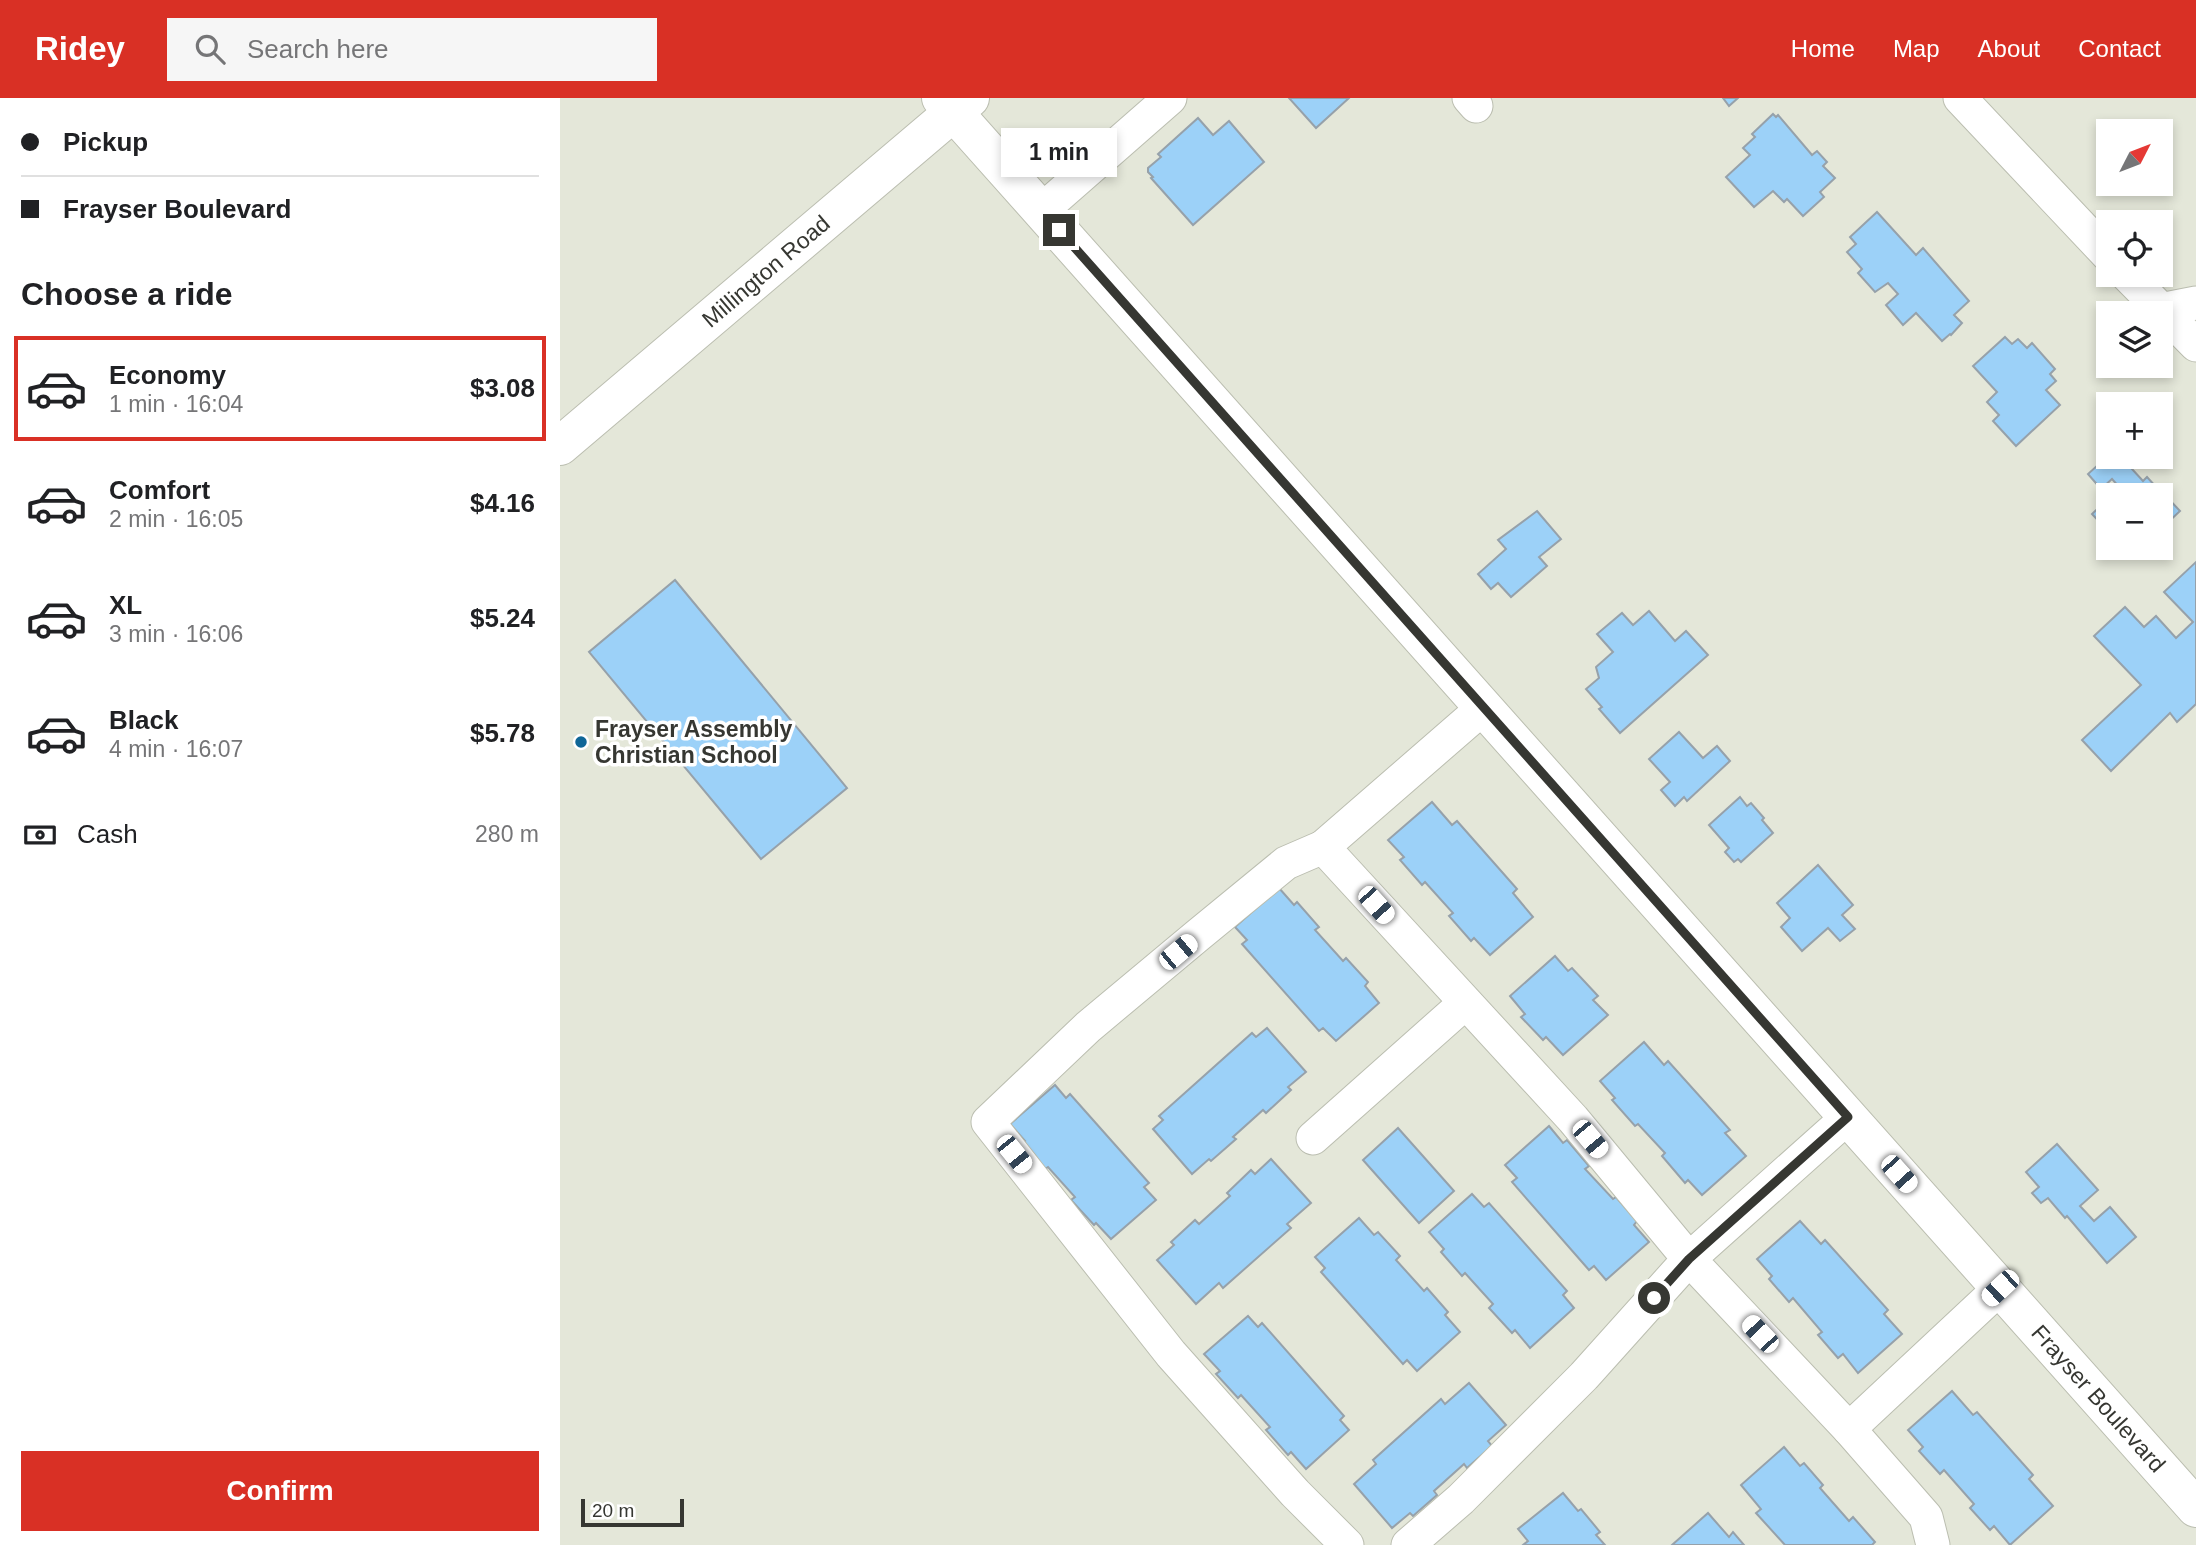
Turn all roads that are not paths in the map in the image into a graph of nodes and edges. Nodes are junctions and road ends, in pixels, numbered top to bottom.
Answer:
1 (1170, 98) edge
2 (1960, 98) edge
3 (955, 103) edge
4 (1041, 211) junction
5 (2096, 242) edge
6 (2138, 287) edge
7 (2152, 301) edge
8 (2196, 303) edge
9 (2173, 307) edge
10 (2173, 323) edge
11 (2196, 345) edge
12 (560, 446) edge
13 (1483, 708) junction
14 (1323, 847) junction
15 (1465, 1003) junction
16 (1848, 1117) junction
17 (1313, 1138) dead end
18 (1689, 1259) junction
19 (2000, 1288) junction
20 (1849, 1429) junction
21 (2196, 1508) edge
22 (1347, 1545) edge
23 (1408, 1545) edge
24 (1934, 1545) edge

1 - 4 street
2 - 5 street
3 - 4 main road, Frayser Boulevard
3 - 12 main road, Millington Road
4 - 13 main road, Frayser Boulevard
6 - 7 street
8 - 9 street
10 - 11 street
13 - 14 street
13 - 16 main road, Frayser Boulevard
14 - 15 street
14 - 22 street
15 - 17 street
15 - 18 street
16 - 18 street
16 - 19 main road, Frayser Boulevard
18 - 20 street
18 - 23 street
19 - 20 street
19 - 21 main road, Frayser Boulevard
20 - 24 street

